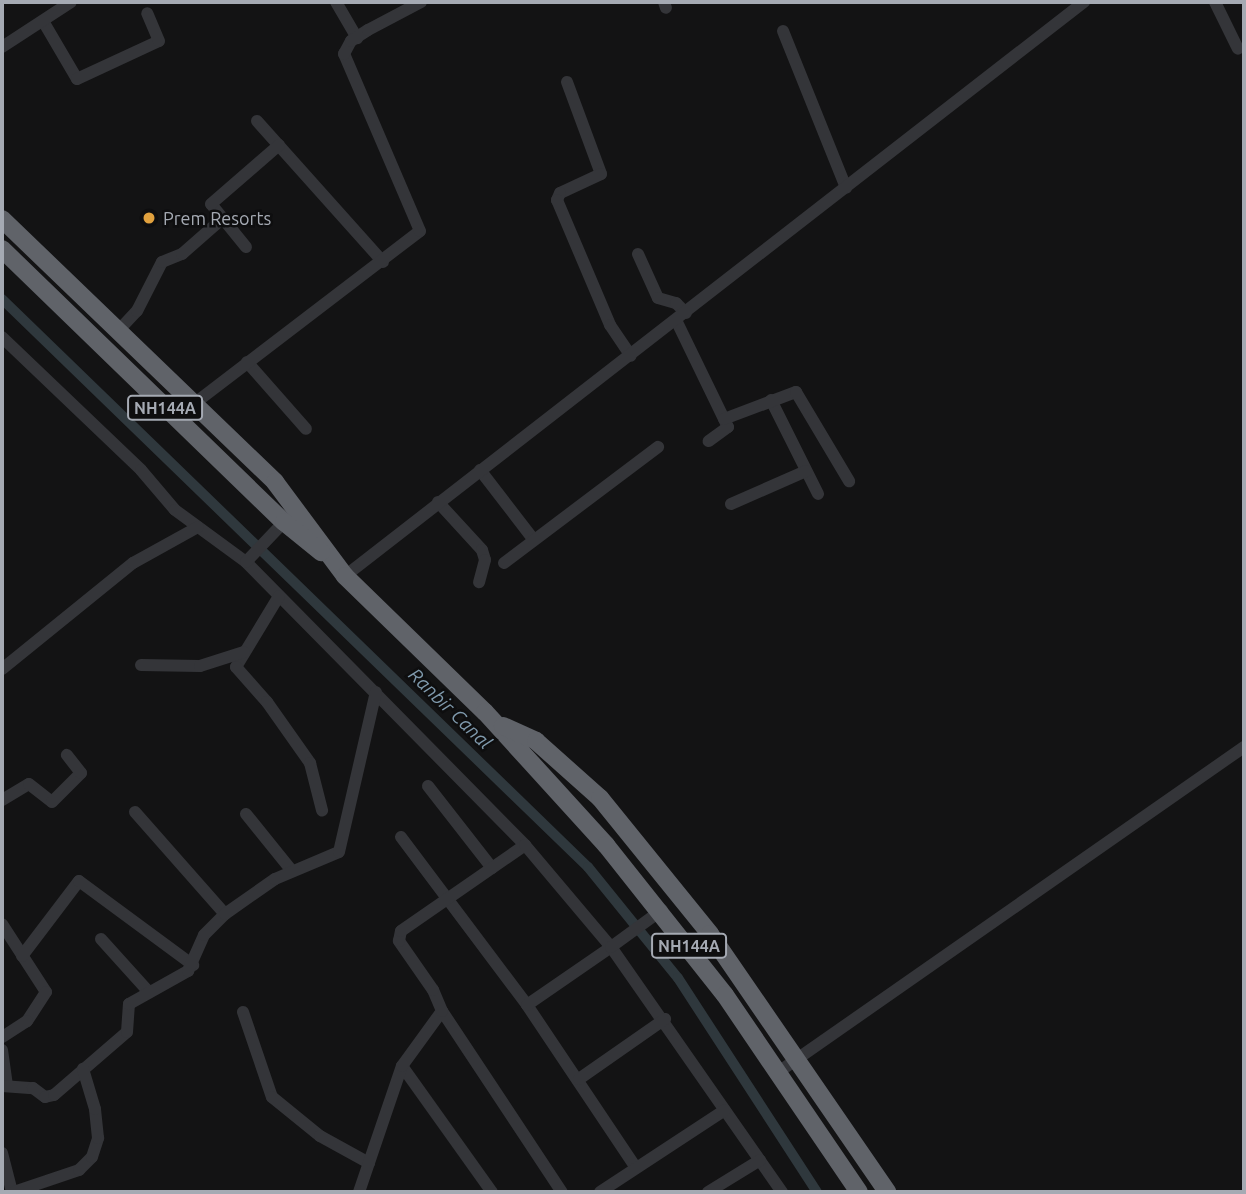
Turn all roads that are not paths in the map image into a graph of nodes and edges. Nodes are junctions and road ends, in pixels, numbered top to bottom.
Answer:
1 (71, 2) edge
2 (336, 2) edge
3 (420, 2) edge
4 (1084, 2) edge
5 (1215, 2) edge
6 (146, 13) dead end
7 (43, 21) junction
8 (783, 32) dead end
9 (357, 38) junction
10 (2, 47) edge
11 (1238, 49) dead end
12 (567, 82) dead end
13 (257, 121) dead end
14 (279, 145) junction
15 (846, 188) junction
16 (2, 219) edge
17 (222, 219) junction
18 (246, 247) dead end
19 (2, 250) edge
20 (638, 254) dead end
21 (383, 262) junction
22 (680, 311) junction
23 (119, 330) junction
24 (2, 337) edge
25 (626, 349) junction
26 (247, 362) junction
27 (771, 400) junction
28 (195, 403) junction
29 (724, 419) junction
30 (306, 429) dead end
31 (709, 441) dead end
32 (658, 447) dead end
33 (480, 470) junction
34 (806, 471) junction
35 (849, 481) dead end
36 (818, 494) dead end
37 (438, 502) junction
38 (731, 504) dead end
39 (284, 522) junction
40 (198, 527) junction
41 (534, 540) junction
42 (250, 557) junction
43 (332, 561) junction
44 (504, 564) dead end
45 (345, 576) junction
46 (479, 582) dead end
47 (279, 596) junction
48 (244, 652) junction
49 (141, 665) dead end
50 (2, 669) edge
51 (376, 692) junction
52 (489, 717) junction
53 (1244, 747) edge
54 (67, 755) dead end
55 (428, 786) dead end
56 (2, 800) edge
57 (322, 810) dead end
58 (135, 812) dead end
59 (246, 814) dead end
60 (401, 837) dead end
61 (525, 845) junction
62 (492, 868) junction
63 (292, 871) junction
64 (449, 896) junction
65 (225, 914) junction
66 (655, 915) junction
67 (2, 924) edge
68 (101, 939) dead end
69 (611, 947) junction
70 (22, 956) junction
71 (193, 965) junction
72 (148, 991) junction
73 (527, 1005) junction
74 (442, 1011) junction
75 (243, 1012) dead end
76 (665, 1019) junction
77 (2, 1037) edge
78 (2, 1049) edge
79 (797, 1060) junction
80 (402, 1066) junction
81 (83, 1069) junction
82 (777, 1073) junction
83 (579, 1080) junction
84 (4, 1086) edge
85 (725, 1110) junction
86 (2, 1153) edge
87 (760, 1160) junction
88 (369, 1163) junction
89 (636, 1168) junction
90 (13, 1192) edge
91 (359, 1192) edge
92 (492, 1192) edge
93 (562, 1192) edge
94 (600, 1192) edge
95 (708, 1192) edge
96 (782, 1192) edge
97 (859, 1192) edge
98 (887, 1192) edge

1 - 7 street
2 - 9 street
3 - 9 street
4 - 15 street
5 - 11 street
6 - 7 street
7 - 10 street
8 - 15 street
9 - 21 street
12 - 25 street
13 - 14 street
14 - 17 street
14 - 21 street
15 - 22 street
16 - 23 highway
17 - 18 street
17 - 23 street
19 - 39 highway, NH144A
20 - 22 street
21 - 26 street
22 - 25 street
22 - 29 street
23 - 28 highway
24 - 40 street
25 - 33 street
26 - 28 street
26 - 30 street
27 - 29 street
27 - 34 street
27 - 35 street
28 - 43 highway
29 - 31 street
32 - 41 street
33 - 37 street
33 - 41 street
34 - 36 street
34 - 38 street
37 - 45 street
37 - 46 street
39 - 42 street
39 - 43 highway, NH144A
40 - 42 street
40 - 50 street
41 - 44 street
42 - 47 street
43 - 45 highway, NH144A
45 - 52 highway, NH144A
47 - 48 street
47 - 51 street
48 - 49 street
48 - 57 street
51 - 61 street
51 - 63 street
52 - 66 highway, NH144A
52 - 79 highway
53 - 79 street
54 - 56 street
55 - 62 street
58 - 65 street
59 - 63 street
60 - 64 street
61 - 62 street
61 - 69 street
62 - 64 street
63 - 65 street
64 - 73 street
64 - 74 street
65 - 71 street
66 - 69 street
66 - 82 highway, NH144A
67 - 70 street
68 - 72 street
69 - 73 street
69 - 76 street
70 - 71 street
70 - 77 street
71 - 72 street
72 - 81 street
73 - 83 street
74 - 80 street
74 - 93 street
75 - 88 street
76 - 83 street
76 - 85 street
78 - 84 street
79 - 82 street
79 - 98 highway
80 - 88 street
80 - 92 street
81 - 84 street
81 - 90 street
82 - 97 highway, NH144A
83 - 89 street
85 - 87 street
85 - 89 street
86 - 90 street
87 - 95 street
87 - 96 street
88 - 91 street
89 - 94 street

